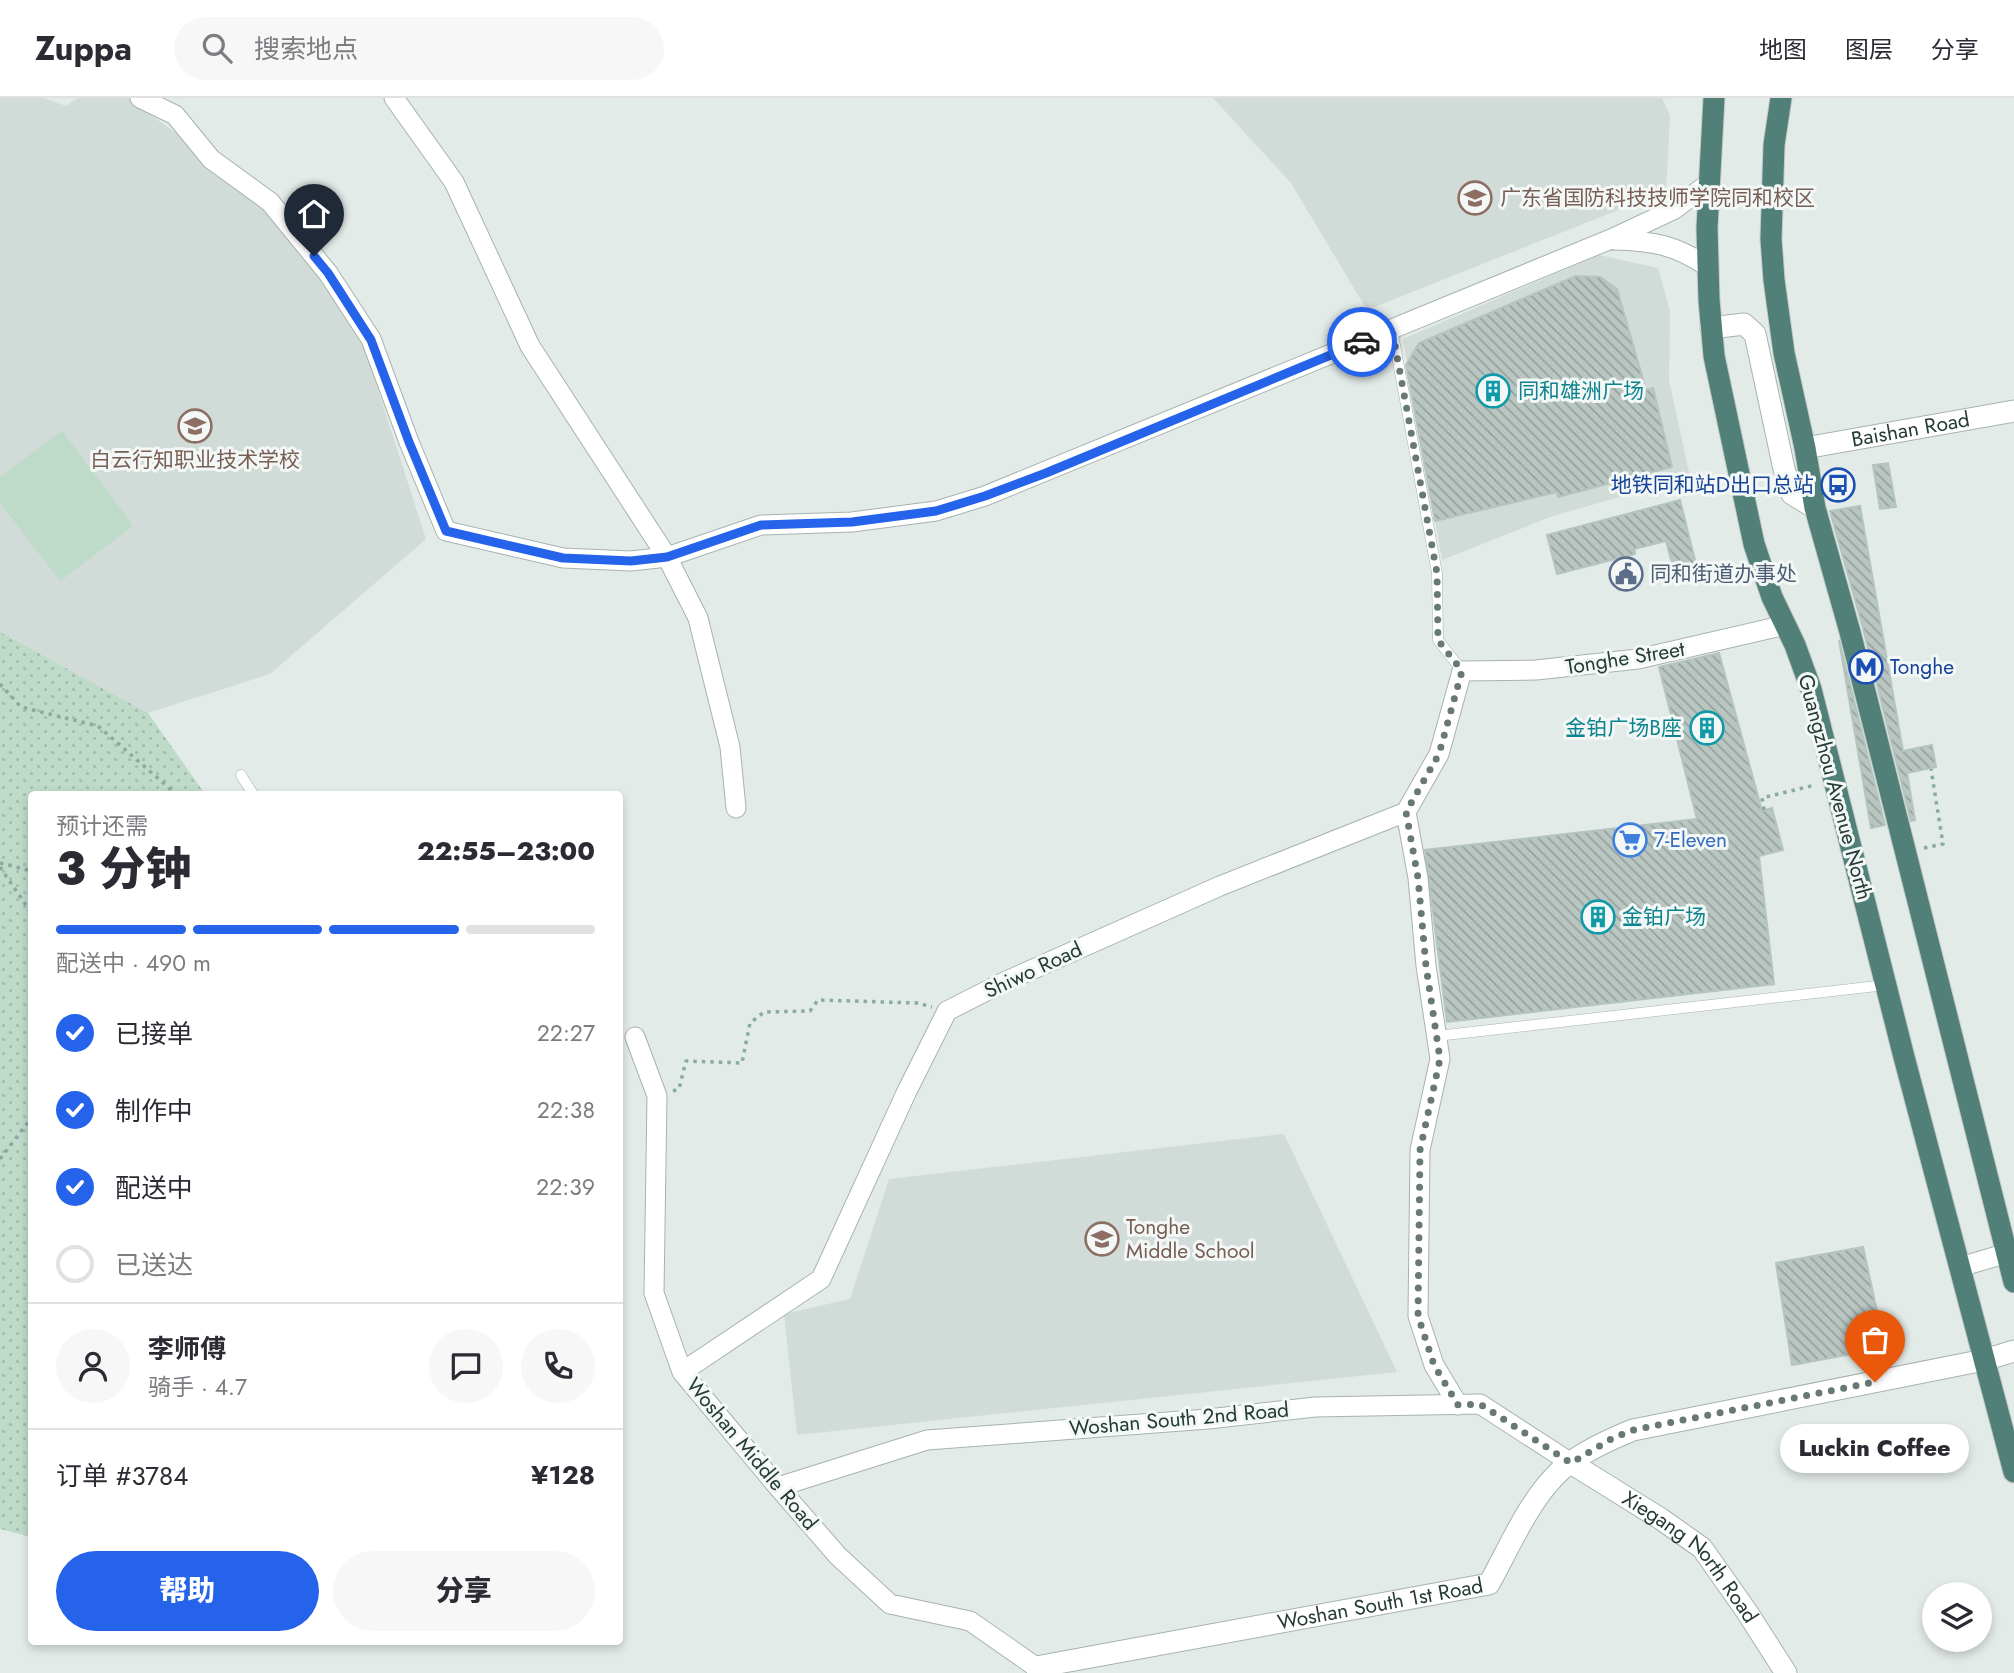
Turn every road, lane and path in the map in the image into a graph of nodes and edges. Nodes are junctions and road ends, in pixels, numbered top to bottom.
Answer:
1 (140, 98) edge
2 (394, 98) edge
3 (1714, 98) edge
4 (1781, 98) edge
5 (1708, 184) junction
6 (1611, 239) junction
7 (1707, 267) junction
8 (1711, 328) junction
9 (1392, 329) junction
10 (2014, 411) edge
11 (1805, 448) junction
12 (1815, 508) junction
13 (667, 557) junction
14 (1785, 625) junction
15 (1462, 671) junction
16 (0, 684) edge
17 (1931, 768) dead end
18 (241, 775) dead end
19 (1834, 780) junction
20 (173, 791) edge
21 (251, 791) edge
22 (736, 808) dead end
23 (1765, 810) dead end
24 (1406, 812) junction
25 (1905, 851) junction
26 (0, 865) edge
27 (28, 870) edge
28 (28, 908) edge
29 (1886, 985) junction
30 (947, 1011) junction
31 (631, 1036) dead end
32 (1437, 1036) junction
33 (657, 1096) junction
34 (28, 1122) edge
35 (0, 1160) edge
36 (2011, 1252) edge
37 (1961, 1267) junction
38 (2014, 1282) edge
39 (2014, 1351) edge
40 (1984, 1360) junction
41 (682, 1372) junction
42 (1458, 1405) junction
43 (1571, 1463) junction
44 (2014, 1472) edge
45 (778, 1487) junction
46 (1036, 1667) joint
47 (1786, 1673) edge

1 - 13 street
2 - 13 street
3 - 5 highway, Guangzhou Avenue North
4 - 11 highway
5 - 6 street
5 - 7 highway, Guangzhou Avenue North
6 - 7 street
6 - 9 street
7 - 8 highway, Guangzhou Avenue North
8 - 12 street
8 - 14 highway, Guangzhou Avenue North
9 - 13 street
9 - 15 lane
10 - 11 street, Baishan Road
11 - 12 highway
12 - 25 highway
13 - 22 street
14 - 15 street, Tonghe Street
14 - 19 highway, Guangzhou Avenue North
15 - 24 street
16 - 20 path
17 - 25 path
18 - 21 lane
19 - 23 path
19 - 29 highway, Guangzhou Avenue North
24 - 30 street, Shiwo Road
24 - 32 street
25 - 36 highway
26 - 27 path
26 - 28 path
29 - 32 lane
29 - 37 highway, Guangzhou Avenue North
30 - 33 path
30 - 41 street
31 - 33 street, Woshan Middle Road
32 - 42 street
33 - 41 street, Woshan Middle Road
34 - 35 path
36 - 37 street
36 - 38 highway
37 - 40 highway, Guangzhou Avenue North
39 - 40 street, Woshan South 1st Road
40 - 43 street, Woshan South 1st Road
40 - 44 highway, Guangzhou Avenue North
41 - 45 street, Woshan Middle Road
42 - 43 street, Woshan South 2nd Road
42 - 45 street, Woshan South 2nd Road
43 - 46 street, Woshan South 1st Road
43 - 47 street, Xiegang North Road
45 - 46 street, Woshan Middle Road

